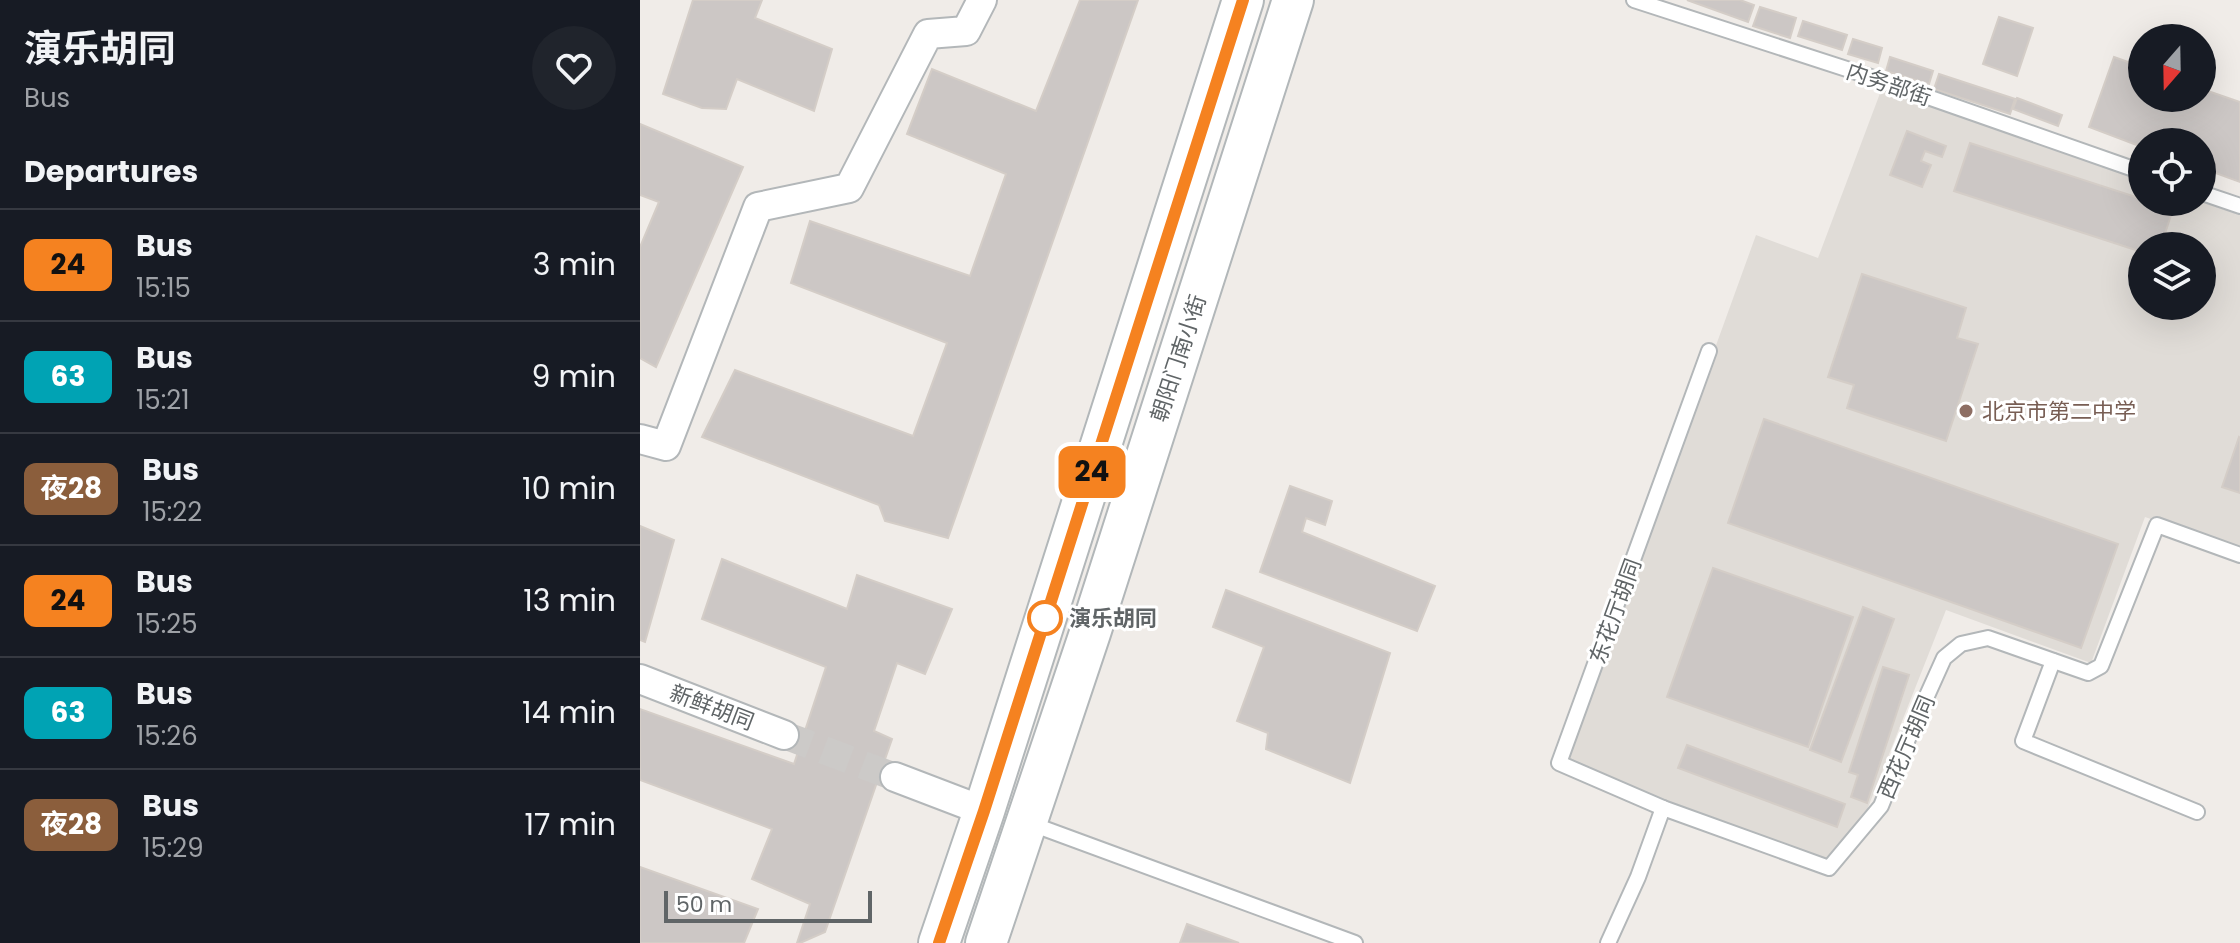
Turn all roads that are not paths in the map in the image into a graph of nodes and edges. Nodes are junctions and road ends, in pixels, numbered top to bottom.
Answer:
1 (982, 0) edge
2 (1243, 0) edge
3 (1293, 0) edge
4 (1634, 0) edge
5 (2128, 167) edge
6 (2216, 198) edge
7 (2240, 206) edge
8 (1709, 351) dead end
9 (640, 439) edge
10 (2240, 555) edge
11 (2053, 661) junction
12 (640, 679) edge
13 (784, 735) tunnel mouth
14 (895, 777) tunnel mouth
15 (1663, 808) junction
16 (984, 811) junction
17 (2197, 812) dead end
18 (1024, 822) junction
19 (939, 943) edge
20 (986, 943) edge
21 (1355, 943) edge
22 (1608, 943) edge

1 - 9 street
2 - 16 main road
3 - 18 main road, 朝阳门南小街
4 - 5 lane, 内务部街
6 - 7 lane
8 - 15 lane, 东花厅胡同
10 - 11 lane, 西花厅胡同
11 - 15 lane, 西花厅胡同
11 - 17 lane
12 - 13 street, 新鲜胡同
14 - 16 street
15 - 22 lane
16 - 19 main road
18 - 20 main road, 朝阳门南小街
18 - 21 lane

